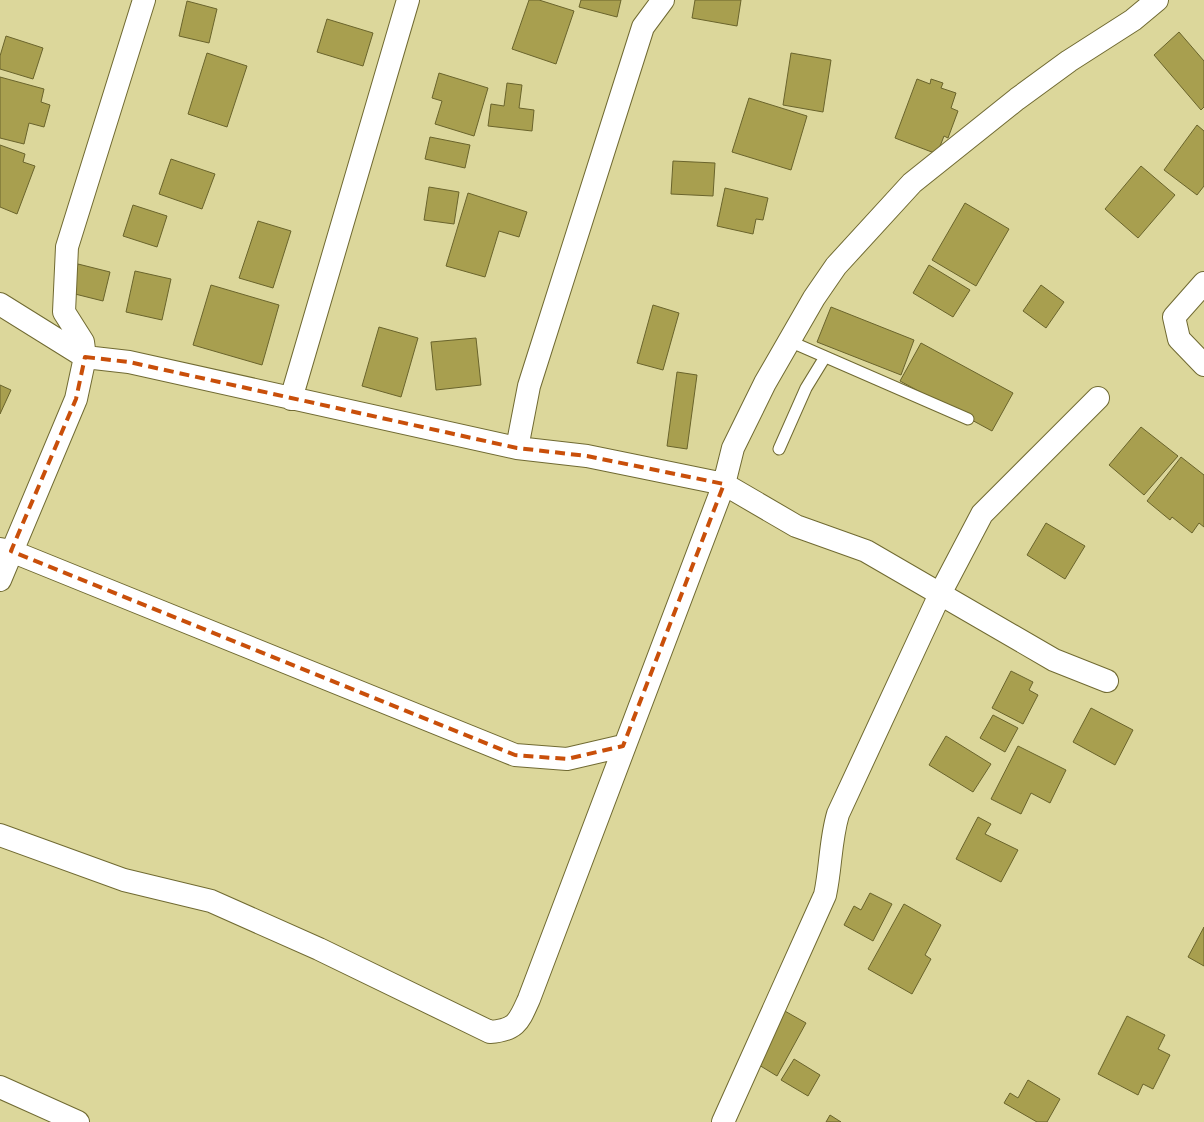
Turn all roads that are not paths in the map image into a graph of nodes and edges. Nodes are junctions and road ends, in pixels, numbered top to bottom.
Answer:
1 (144, 0) edge
2 (408, 0) edge
3 (663, 0) edge
4 (1157, 0) edge
5 (1204, 283) edge
6 (0, 304) edge
7 (789, 342) junction
8 (85, 357) junction
9 (825, 357) junction
10 (1204, 365) edge
11 (1098, 398) dead end
12 (290, 399) junction
13 (968, 419) dead end
14 (517, 448) junction
15 (779, 449) dead end
16 (724, 484) junction
17 (6, 550) edge
18 (0, 580) edge
19 (941, 592) junction
20 (1107, 681) dead end
21 (623, 746) junction
22 (0, 835) edge
23 (0, 1087) edge
24 (78, 1122) edge
25 (723, 1122) edge

1 - 8 street
2 - 12 street
3 - 14 street
4 - 7 street
5 - 10 street
6 - 8 street
7 - 9 lane
7 - 16 street
8 - 12 street
8 - 17 street
9 - 13 lane
9 - 15 lane
11 - 19 street
12 - 14 street
14 - 16 street
16 - 19 street
16 - 21 street
17 - 18 street
17 - 21 street
19 - 20 street
19 - 25 street
21 - 22 street
23 - 24 street

